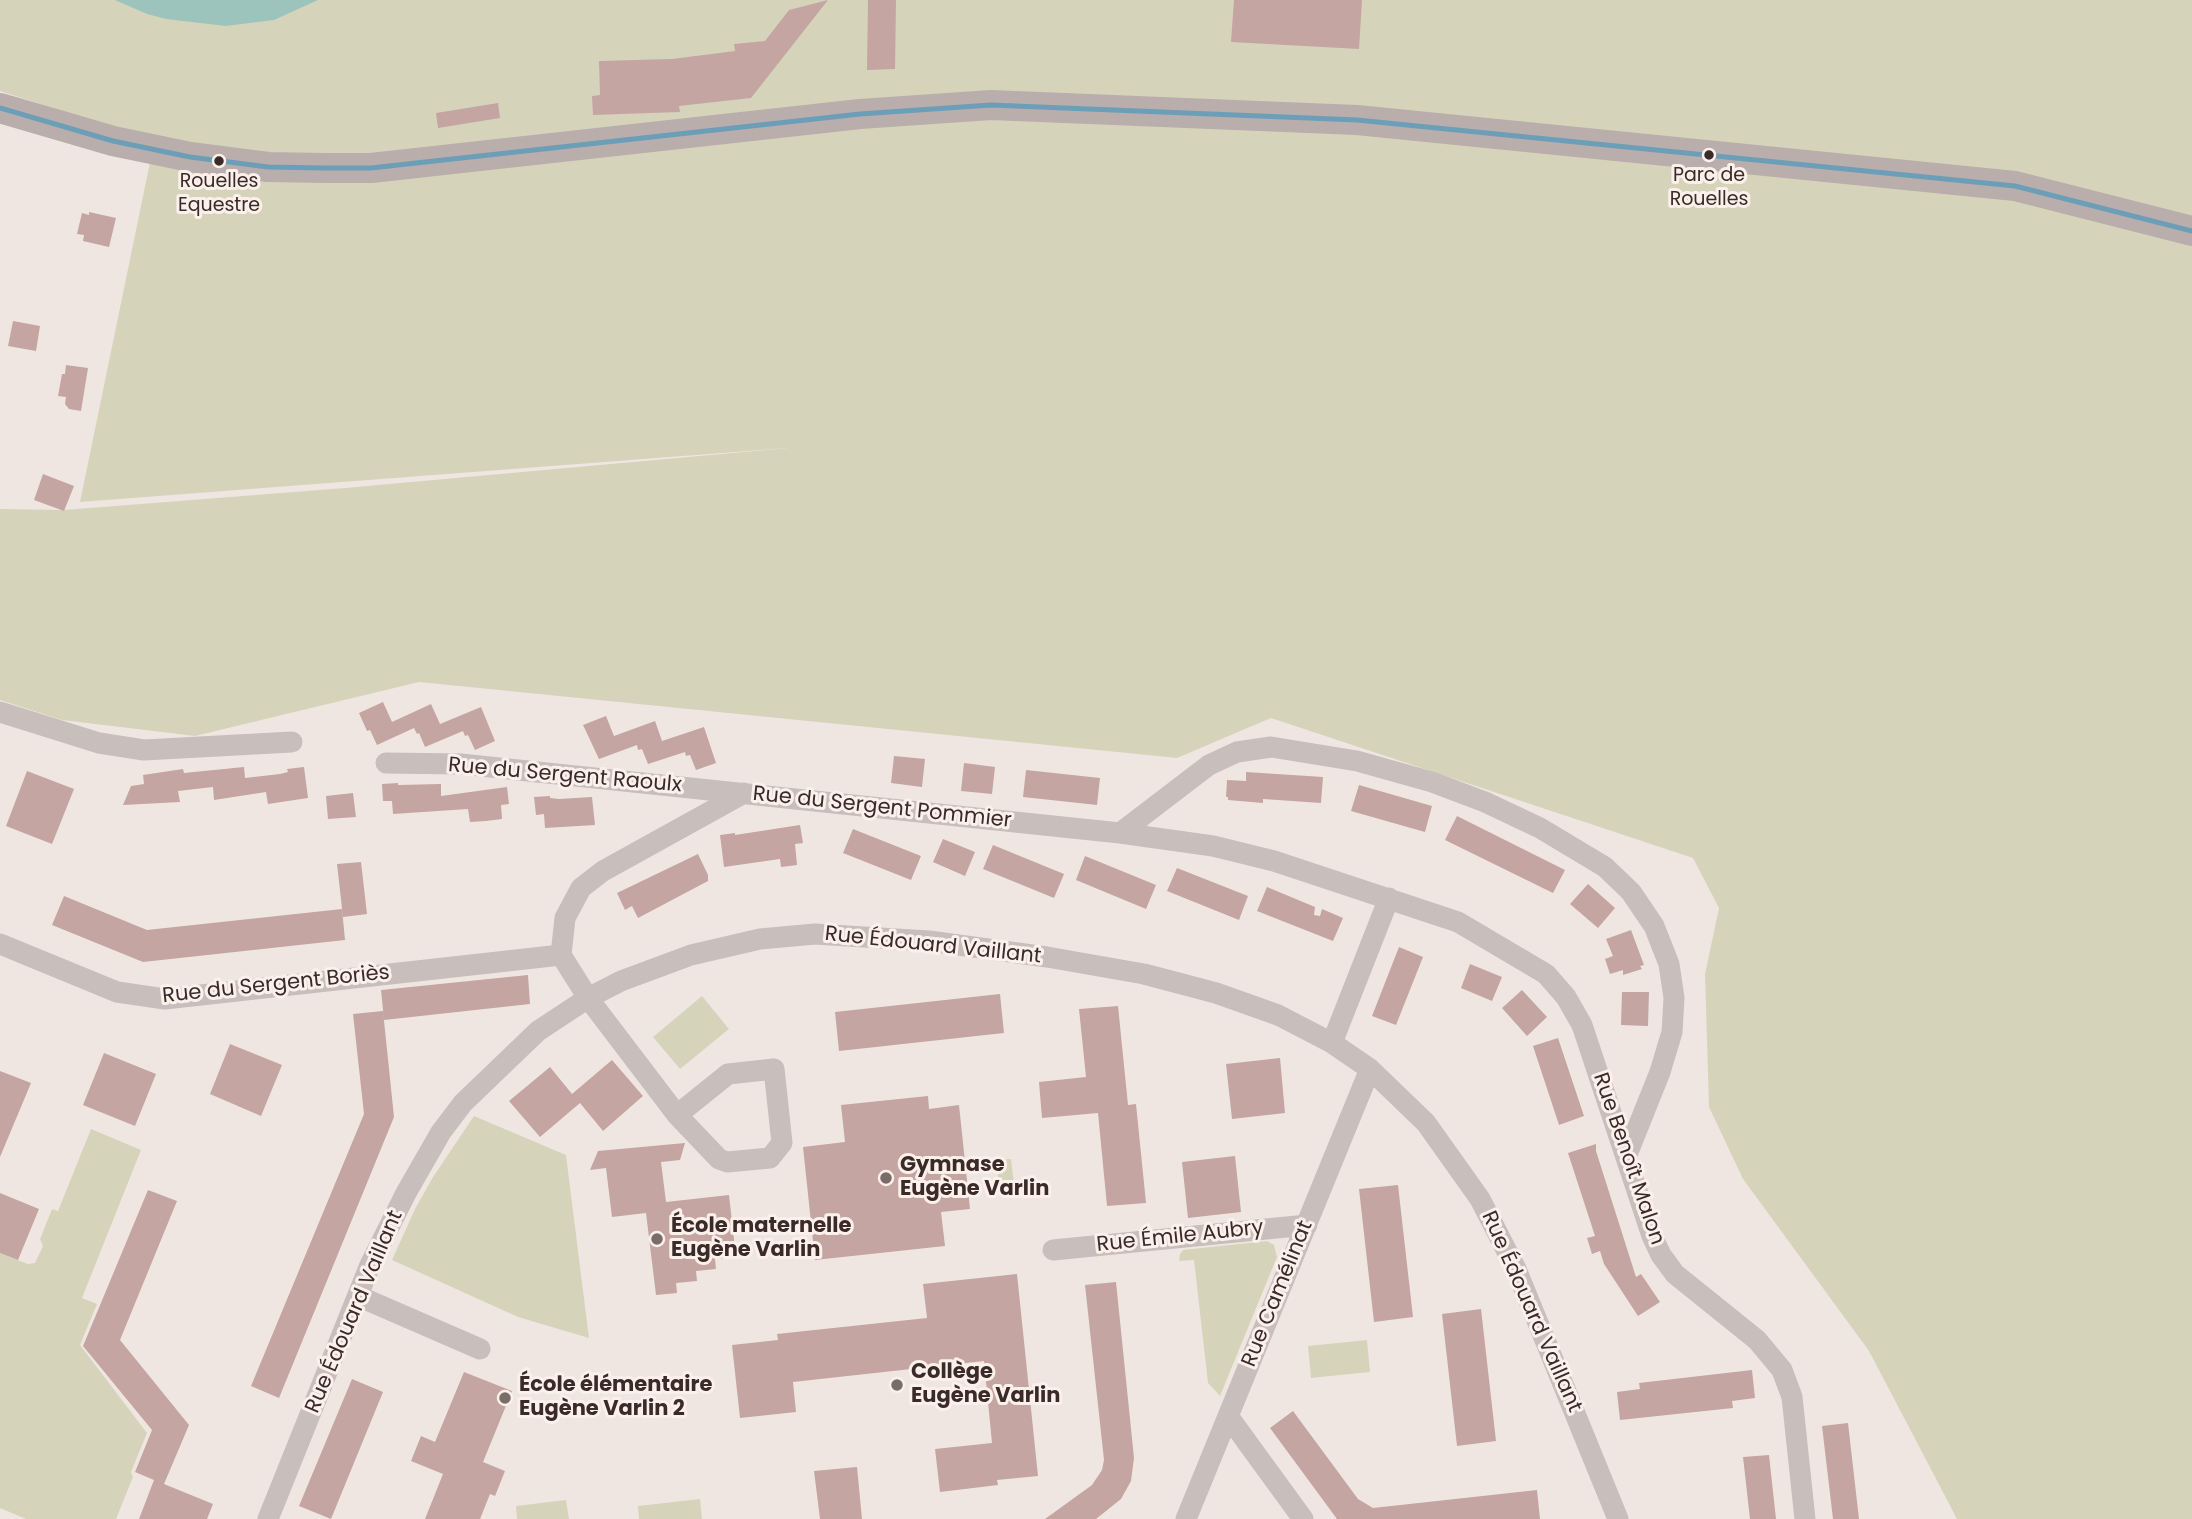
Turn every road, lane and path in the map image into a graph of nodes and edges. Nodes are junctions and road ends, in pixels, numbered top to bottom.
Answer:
1 (0, 108) edge
2 (2192, 232) edge
3 (0, 712) edge
4 (292, 742) dead end
5 (386, 763) dead end
6 (744, 793) junction
7 (1120, 834) junction
8 (1389, 898) junction
9 (0, 944) edge
10 (561, 955) junction
11 (588, 998) junction
12 (1332, 1043) junction
13 (1370, 1069) junction
14 (677, 1115) junction
15 (1626, 1157) junction
16 (1307, 1225) junction
17 (1053, 1250) dead end
18 (358, 1296) junction
19 (481, 1349) dead end
20 (1228, 1416) junction
21 (268, 1519) edge
22 (1186, 1519) edge
23 (1303, 1519) edge
24 (1618, 1519) edge
25 (1805, 1519) edge

1 - 2 street
3 - 4 street
5 - 6 street, Rue du Sergent Raoulx
6 - 7 street, Rue du Sergent Pommier
6 - 10 street, Rue du Sergent Pommier
7 - 8 street, Rue Benoît Malon
7 - 15 street
8 - 12 street
8 - 15 street, Rue Benoît Malon
9 - 10 street, Rue du Sergent Boriès
10 - 11 street
11 - 12 street, Rue Édouard Vaillant
11 - 14 street
11 - 18 street, Rue Édouard Vaillant
12 - 13 street, Rue Édouard Vaillant
13 - 16 street, Rue Camélinat
13 - 24 street, Rue Édouard Vaillant
14 - 14 street
15 - 25 street, Rue Benoît Malon
16 - 17 street, Rue Émile Aubry
16 - 20 street, Rue Camélinat
18 - 19 street
18 - 21 street, Rue Édouard Vaillant
20 - 22 street, Rue Camélinat
20 - 23 street

